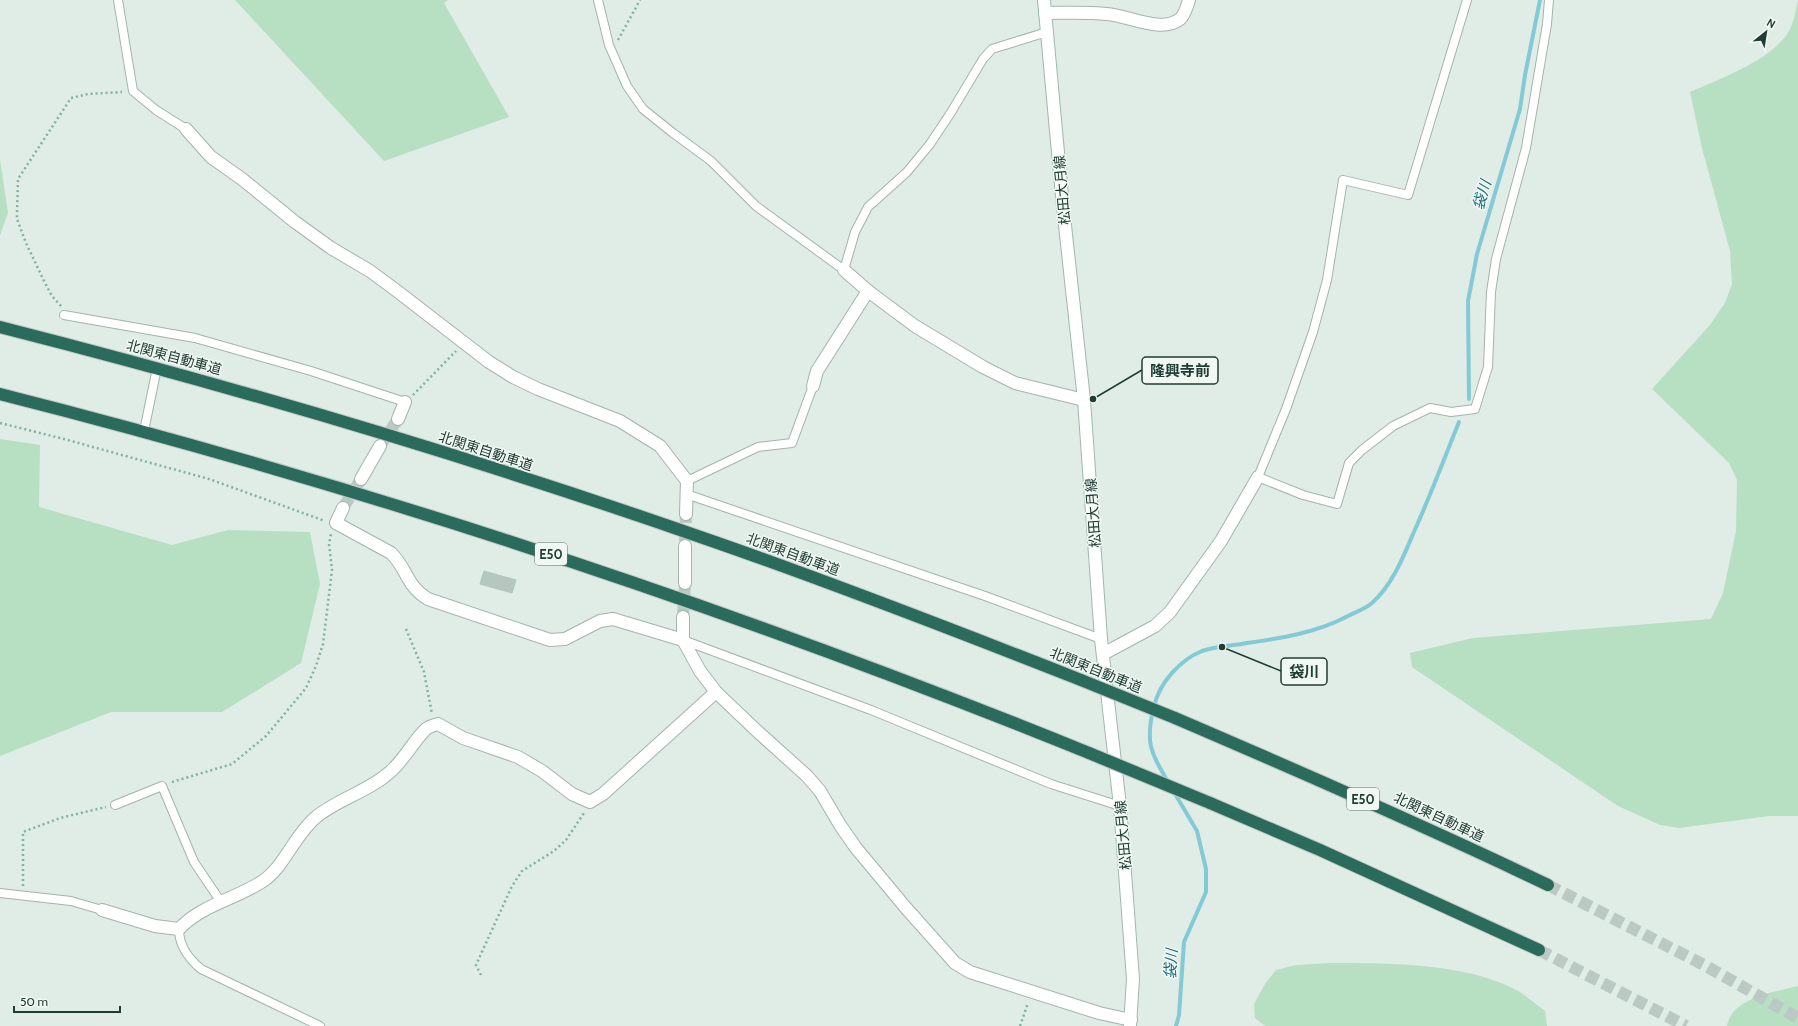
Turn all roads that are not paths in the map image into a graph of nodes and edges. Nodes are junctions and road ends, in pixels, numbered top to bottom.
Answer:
1 (118, 0) edge
2 (598, 0) edge
3 (1044, 0) edge
4 (1189, 0) edge
5 (1467, 0) edge
6 (1549, 0) edge
7 (1045, 13) junction
8 (1047, 32) junction
9 (186, 129) joint
10 (844, 270) junction
11 (868, 291) junction
12 (64, 315) road end
13 (0, 328) edge
14 (157, 368) junction
15 (813, 386) joint
16 (0, 394) edge
17 (1084, 400) junction
18 (405, 402) joint
19 (398, 419) tunnel mouth
20 (144, 432) junction
21 (380, 446) tunnel mouth
22 (1258, 477) junction
23 (361, 478) tunnel mouth
24 (687, 481) junction
25 (686, 494) junction
26 (343, 508) tunnel mouth
27 (686, 514) tunnel mouth
28 (685, 546) tunnel mouth
29 (685, 583) tunnel mouth
30 (683, 617) tunnel mouth
31 (1101, 639) junction
32 (683, 640) junction
33 (1103, 654) junction
34 (716, 692) junction
35 (115, 805) road end
36 (1120, 806) junction
37 (1548, 886) tunnel mouth
38 (0, 893) edge
39 (220, 902) junction
40 (102, 910) joint
41 (179, 929) junction
42 (1539, 950) tunnel mouth
43 (1130, 1023) edge
44 (320, 1026) edge

1 - 9 lane
2 - 10 lane
3 - 7 street, 松田大月線
4 - 7 street
5 - 22 lane
6 - 22 lane
7 - 8 street, 松田大月線
8 - 10 lane
8 - 17 street, 松田大月線
9 - 24 street
10 - 11 street
11 - 15 street
11 - 17 street
12 - 18 lane
13 - 14 highway, 北関東自動車道 / E50
14 - 20 lane
14 - 37 highway, 北関東自動車道 / E50, bridge
15 - 24 lane
16 - 20 highway, E50
17 - 31 street, 松田大月線
18 - 19 street
20 - 42 highway, E50, bridge
21 - 23 street
22 - 33 street
24 - 25 street
25 - 27 street
25 - 31 lane
26 - 32 street
28 - 29 street
30 - 32 street
31 - 33 street, 松田大月線
32 - 34 street
32 - 36 lane
33 - 36 street, 松田大月線
34 - 39 street
34 - 43 street
35 - 39 lane
36 - 43 street, 松田大月線
38 - 40 lane
39 - 41 street
40 - 41 street
41 - 44 lane

